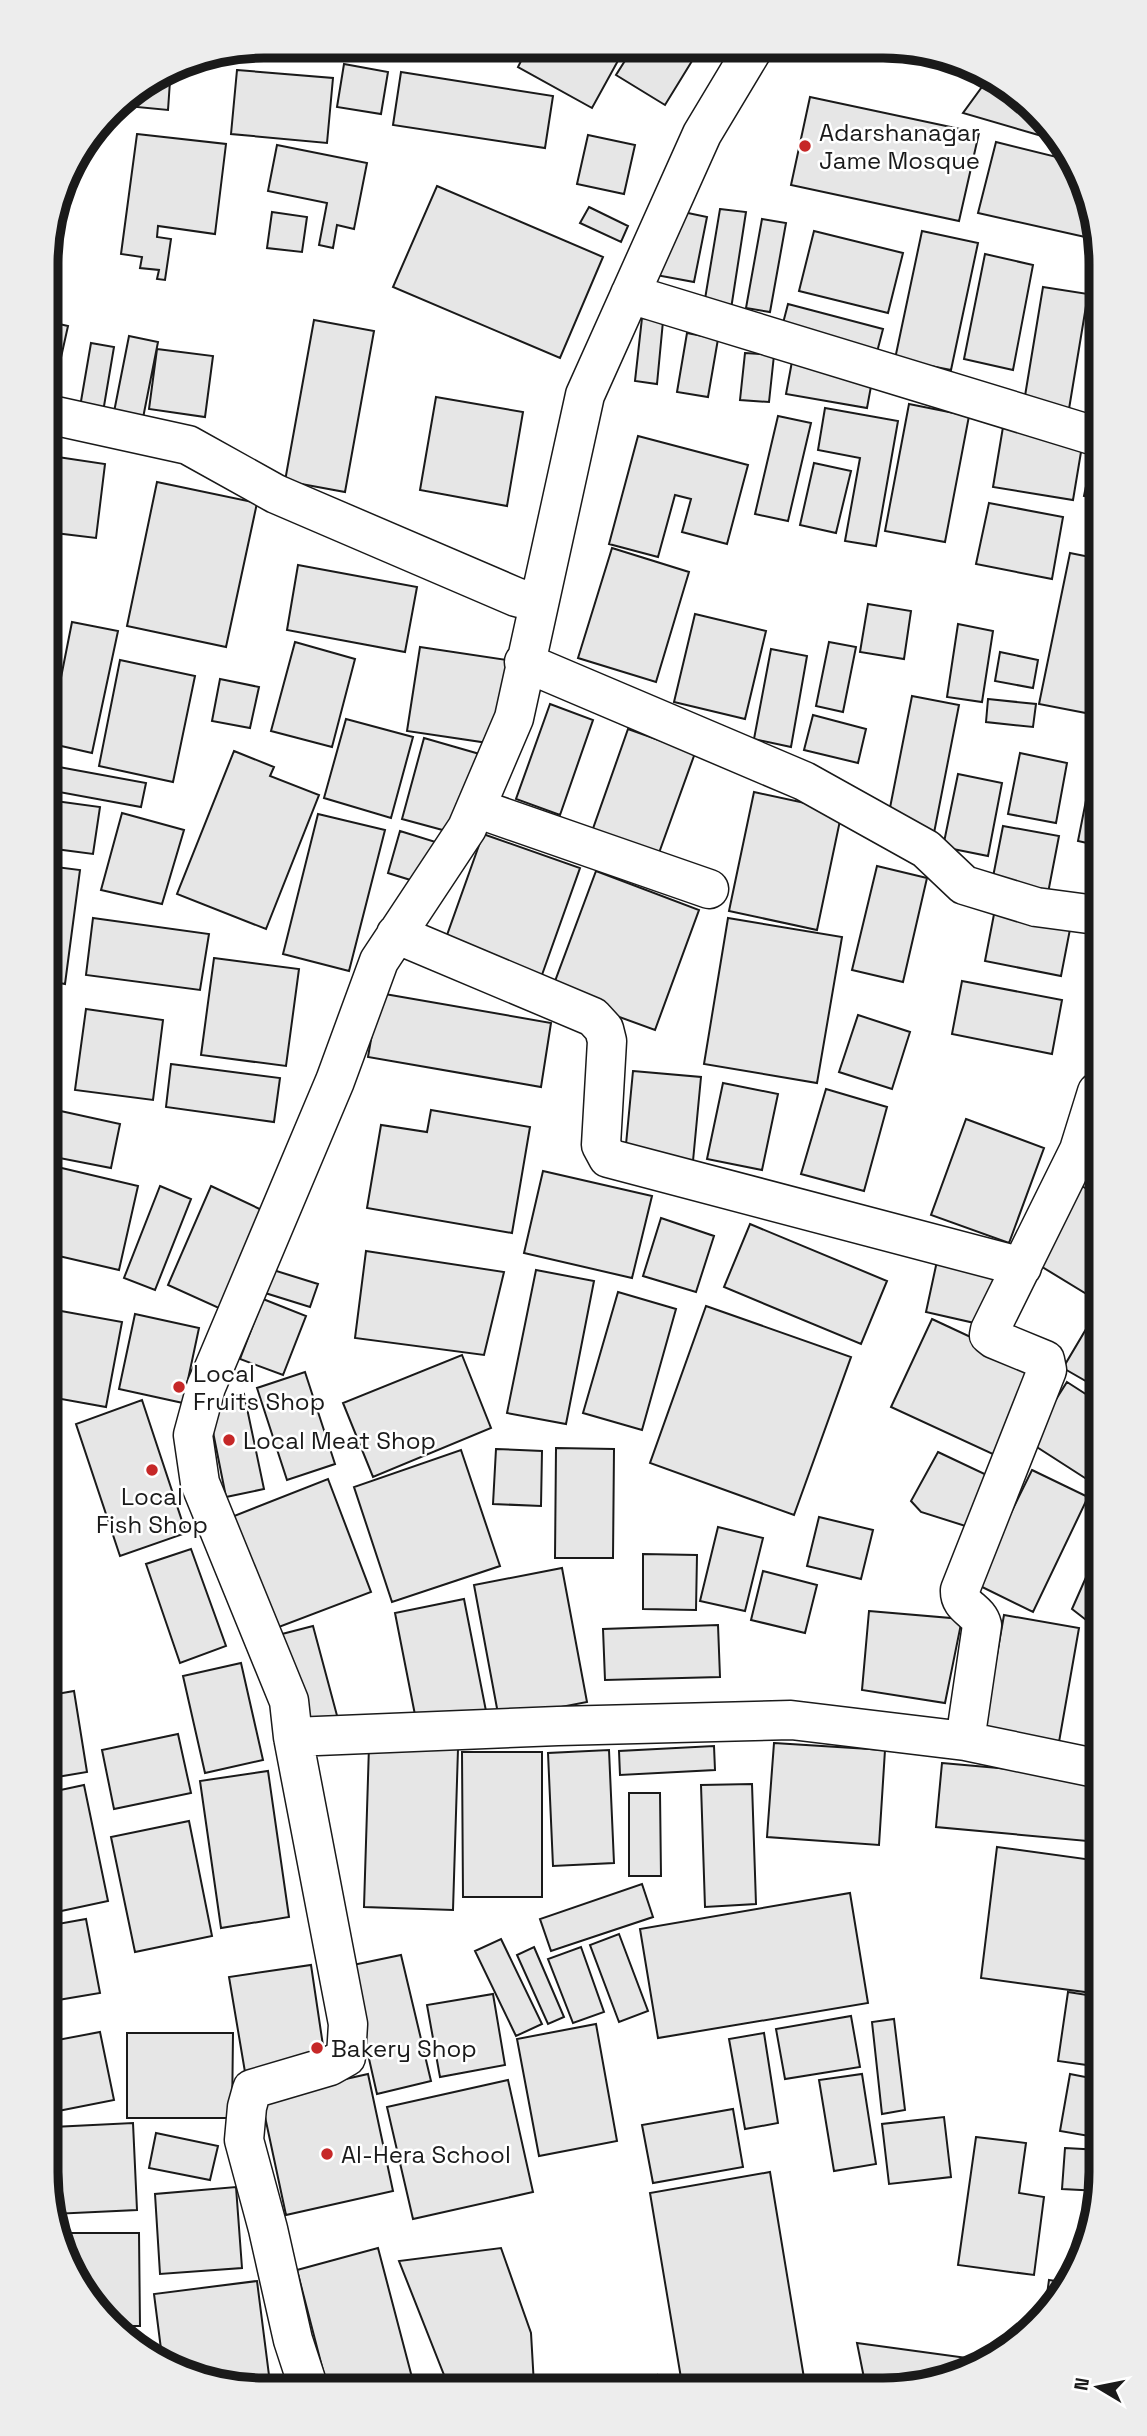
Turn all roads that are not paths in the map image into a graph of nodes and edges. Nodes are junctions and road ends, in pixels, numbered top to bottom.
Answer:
1 (747, 58) edge
2 (630, 294) junction
3 (58, 416) edge
4 (1089, 434) edge
5 (538, 603) junction
6 (524, 662) junction
7 (475, 808) junction
8 (709, 889) dead end
9 (1089, 914) edge
10 (396, 934) junction
11 (1088, 1154) edge
12 (1022, 1268) junction
13 (293, 1737) junction
14 (965, 1741) junction
15 (1089, 1767) edge
16 (305, 2378) edge

1 - 2 street
2 - 4 street
2 - 5 street
3 - 5 street
5 - 6 street
6 - 7 street
6 - 9 street
7 - 8 street
7 - 10 street
10 - 12 street
10 - 13 street
11 - 12 street
12 - 14 street
13 - 14 street
13 - 16 street
14 - 15 street

